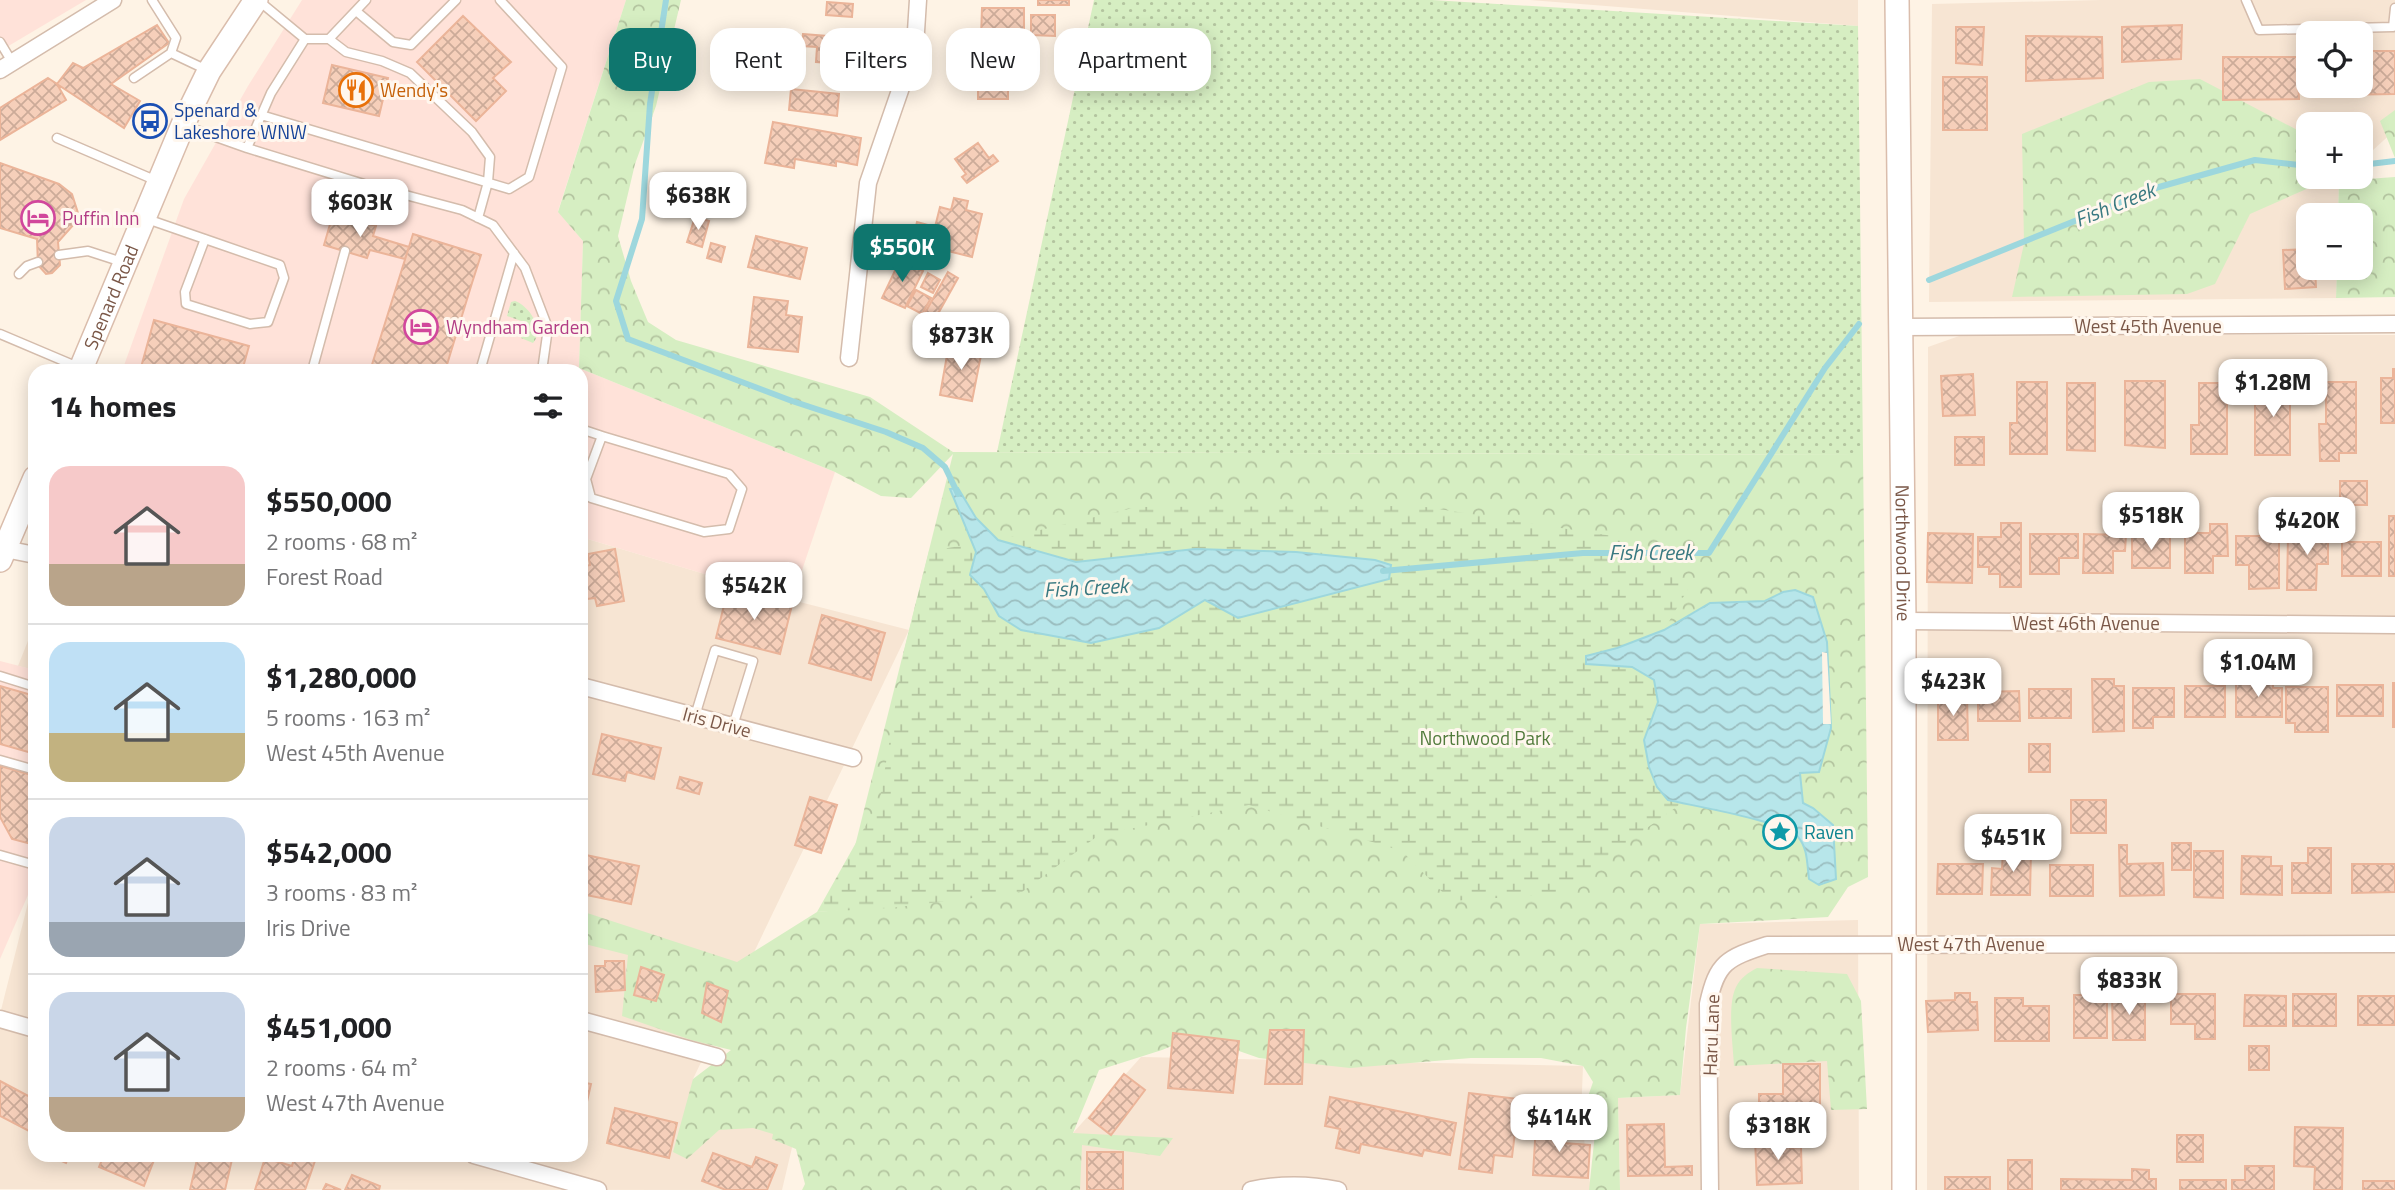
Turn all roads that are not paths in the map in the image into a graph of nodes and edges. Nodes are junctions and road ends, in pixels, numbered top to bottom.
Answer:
1 (113, 0) edge
2 (152, 0) edge
3 (257, 0) edge
4 (366, 0) edge
5 (456, 0) edge
6 (500, 0) edge
7 (918, 0) edge
8 (1897, 0) edge
9 (2246, 0) edge
10 (2395, 8) edge
11 (356, 11) junction
12 (305, 39) junction
13 (329, 39) junction
14 (0, 42) edge
15 (172, 53) junction
16 (6, 66) edge
17 (209, 71) junction
18 (134, 78) dead end
19 (261, 115) junction
20 (183, 126) junction
21 (57, 138) dead end
22 (247, 148) junction
23 (159, 182) junction
24 (488, 182) junction
25 (364, 184) junction
26 (144, 218) junction
27 (478, 218) junction
28 (353, 220) dead end
29 (205, 239) junction
30 (345, 251) dead end
31 (514, 253) junction
32 (59, 255) dead end
33 (38, 262) dead end
34 (125, 263) junction
35 (19, 274) dead end
36 (2395, 324) edge
37 (1901, 327) junction
38 (0, 334) edge
39 (849, 358) dead end
40 (67, 364) edge
41 (83, 364) edge
42 (314, 364) edge
43 (482, 364) edge
44 (543, 364) edge
45 (588, 431) edge
46 (602, 436) junction
47 (588, 474) edge
48 (588, 487) edge
49 (28, 494) edge
50 (2, 552) edge
51 (28, 554) edge
52 (1904, 621) junction
53 (2395, 625) edge
54 (0, 676) edge
55 (28, 685) edge
56 (588, 688) edge
57 (695, 716) junction
58 (733, 726) junction
59 (853, 758) dead end
60 (0, 760) edge
61 (28, 768) edge
62 (0, 855) edge
63 (28, 863) edge
64 (1904, 944) junction
65 (2395, 944) edge
66 (1721, 966) joint
67 (0, 1019) edge
68 (588, 1022) edge
69 (28, 1027) edge
70 (717, 1057) dead end
71 (499, 1162) edge
72 (598, 1190) edge
73 (1251, 1190) edge
74 (1338, 1190) edge
75 (1710, 1190) edge
76 (1904, 1190) edge

1 - 16 street
2 - 15 lane
3 - 12 lane
3 - 17 street, Spenard Road
4 - 11 lane
5 - 11 lane
6 - 24 lane
7 - 39 street
8 - 37 street, Northwood Drive
9 - 10 lane
11 - 13 lane
12 - 13 lane
12 - 19 lane
13 - 24 lane
14 - 16 lane
15 - 17 lane
15 - 18 lane
17 - 20 street, Spenard Road
19 - 22 lane
19 - 24 lane
20 - 22 lane
20 - 23 street, Spenard Road
21 - 23 lane
22 - 25 lane
23 - 26 street, Spenard Road
24 - 27 lane
25 - 27 lane
25 - 28 lane
26 - 29 lane
26 - 34 street, Spenard Road
27 - 31 lane
29 - 29 lane
30 - 42 lane
31 - 43 lane
31 - 44 lane
32 - 34 lane
33 - 35 lane
34 - 41 street, Spenard Road
36 - 37 street, West 45th Avenue
37 - 52 street, Northwood Drive
38 - 40 lane
45 - 46 lane
46 - 47 lane
46 - 48 lane
49 - 50 street
50 - 51 street
52 - 53 street, West 46th Avenue
52 - 64 street, Northwood Drive
54 - 55 lane
56 - 57 street, Iris Drive
57 - 58 street, Iris Drive
57 - 58 lane
58 - 59 street, Iris Drive
60 - 61 lane
62 - 63 lane
64 - 65 street, West 47th Avenue
64 - 66 street, West 47th Avenue
64 - 76 street, Northwood Drive
66 - 75 street, Haru Lane
67 - 69 street
68 - 70 street
71 - 72 street
73 - 74 street

